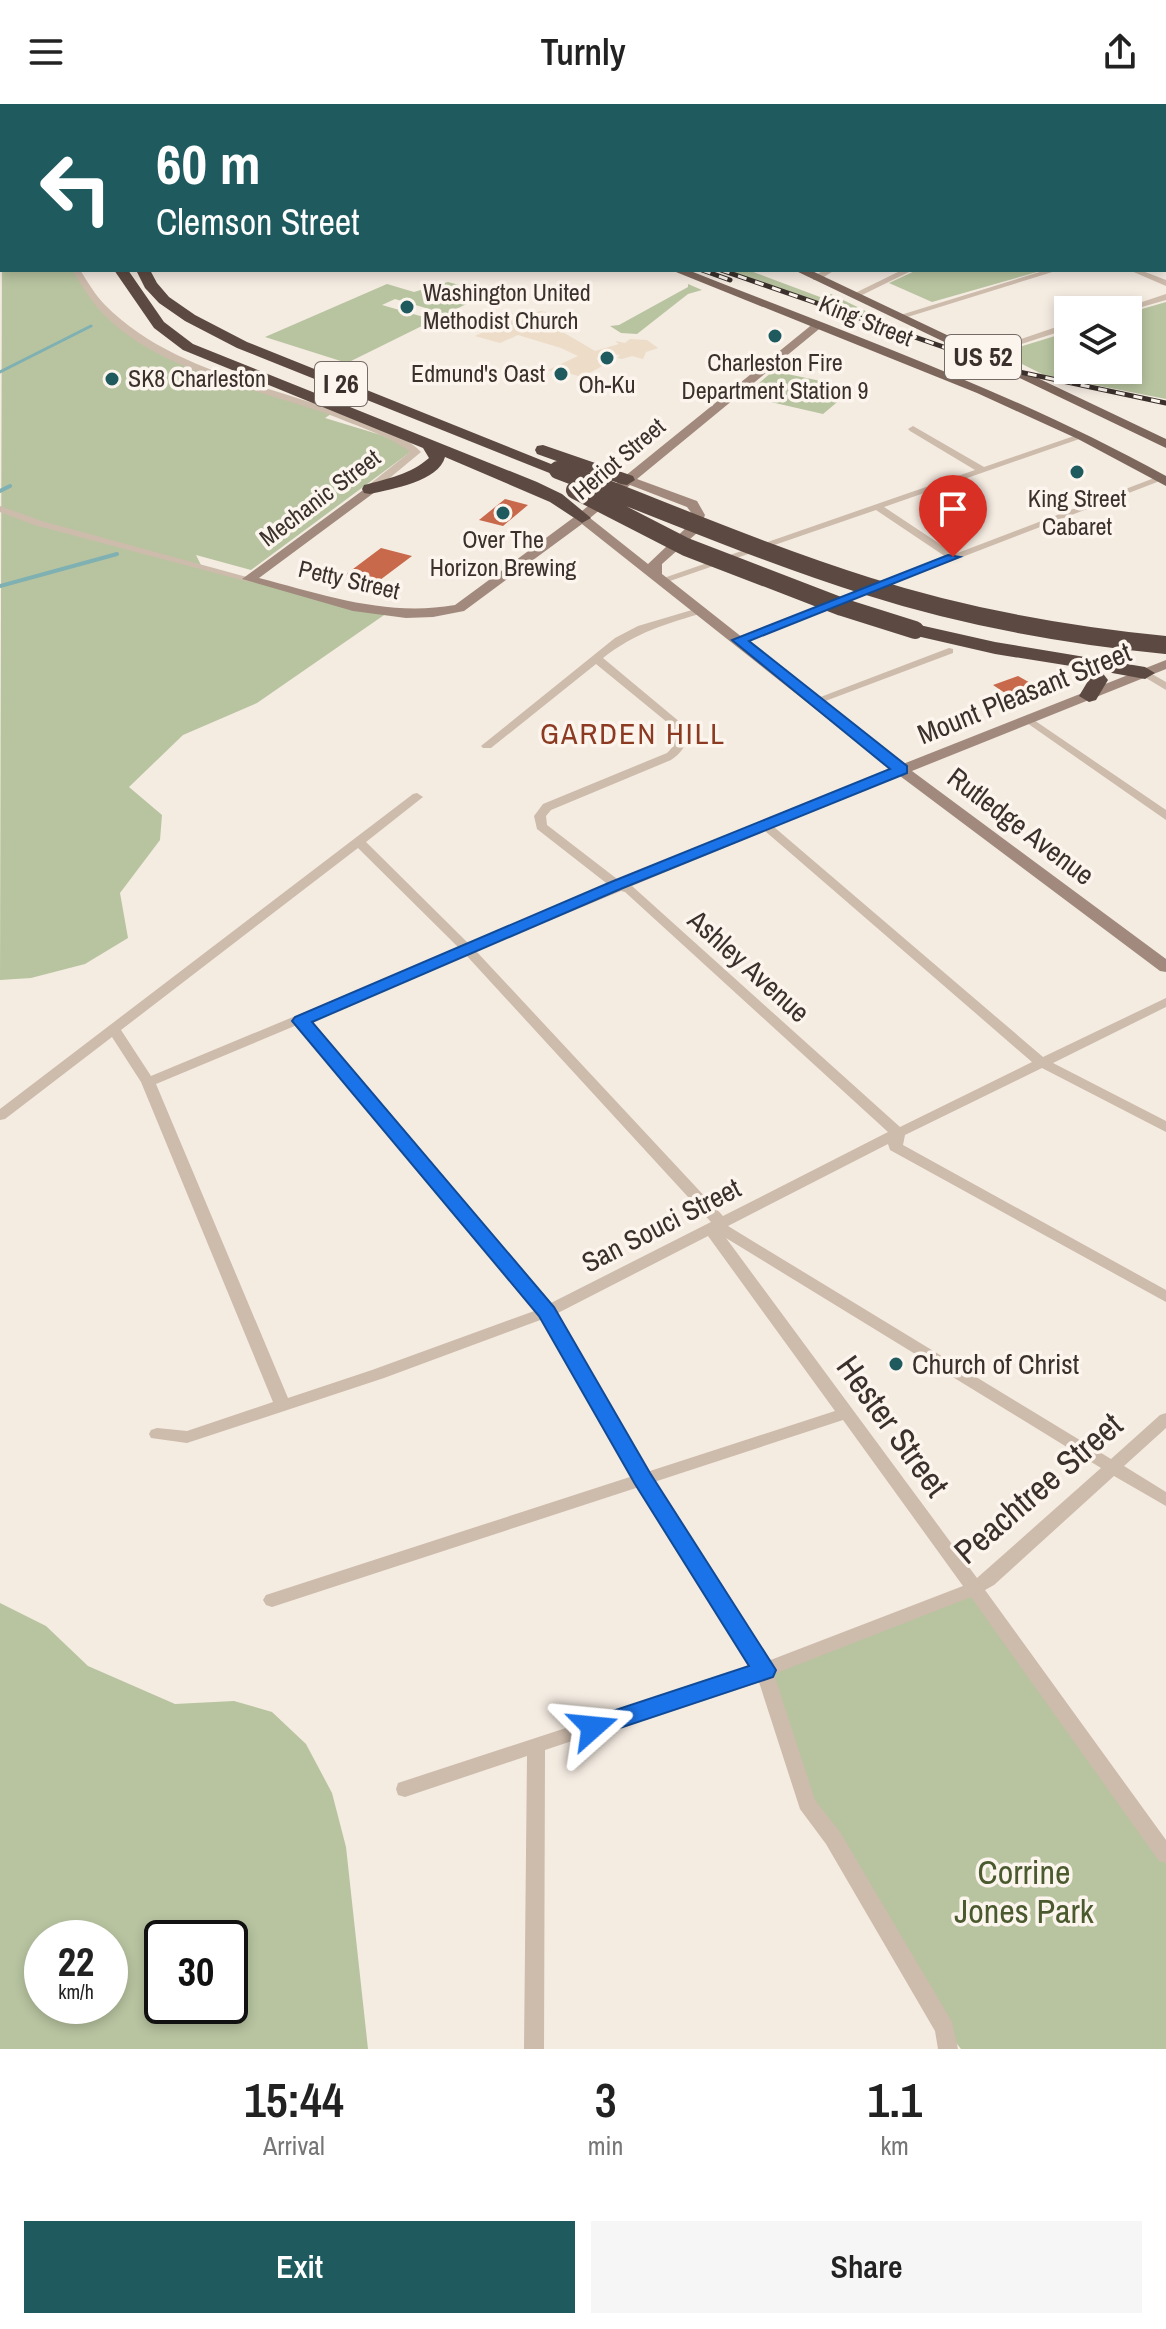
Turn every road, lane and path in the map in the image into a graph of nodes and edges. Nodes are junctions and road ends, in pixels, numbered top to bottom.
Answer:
1 (77, 272) edge
2 (122, 272) edge
3 (144, 272) edge
4 (682, 272) edge
5 (804, 272) edge
6 (827, 272) edge
7 (905, 272) edge
8 (1048, 272) edge
9 (1138, 272) edge
10 (816, 278) junction
11 (1166, 283) edge
12 (137, 295) junction
13 (855, 295) junction
14 (1166, 297) edge
15 (1142, 304) edge
16 (898, 317) junction
17 (190, 318) junction
18 (818, 325) junction
19 (1054, 331) edge
20 (978, 355) junction
21 (913, 429) dead end
22 (1083, 436) junction
23 (1166, 444) edge
24 (423, 449) junction
25 (983, 470) junction
26 (552, 474) junction
27 (1163, 481) edge
28 (627, 488) junction
29 (370, 489) joint
30 (575, 490) junction
31 (877, 507) junction
32 (0, 509) edge
33 (582, 518) junction
34 (953, 557) junction
35 (659, 577) junction
36 (249, 579) junction
37 (702, 610) junction
38 (440, 613) joint
39 (1166, 635) edge
40 (739, 640) junction
41 (1166, 645) edge
42 (949, 651) dead end
43 (596, 658) junction
44 (1166, 662) edge
45 (1084, 664) junction
46 (1145, 673) junction
47 (1166, 687) edge
48 (1089, 696) junction
49 (816, 701) junction
50 (1031, 721) junction
51 (487, 746) dead end
52 (901, 770) junction
53 (417, 797) dead end
54 (1166, 816) edge
55 (765, 825) junction
56 (358, 841) junction
57 (617, 885) junction
58 (468, 950) junction
59 (1166, 967) edge
60 (1166, 1002) edge
61 (301, 1021) junction
62 (113, 1029) junction
63 (1042, 1063) junction
64 (148, 1082) junction
65 (0, 1116) edge
66 (1166, 1127) edge
67 (898, 1133) junction
68 (717, 1226) junction
69 (1166, 1297) edge
70 (547, 1312) junction
71 (283, 1406) junction
72 (847, 1413) junction
73 (1166, 1419) edge
74 (157, 1434) dead end
75 (1113, 1467) junction
76 (643, 1479) junction
77 (1166, 1500) edge
78 (973, 1588) junction
79 (272, 1600) dead end
80 (764, 1670) junction
81 (536, 1746) junction
82 (405, 1789) dead end
83 (1166, 1855) edge
84 (534, 2049) edge
85 (948, 2049) edge

1 - 24 street
2 - 12 highway, I 26
3 - 17 highway, I 26
4 - 18 main road, King Street
5 - 10 main road, US 52
6 - 10 street
7 - 13 street
8 - 16 street
9 - 11 street
10 - 13 main road, US 52
12 - 24 highway
12 - 26 highway, I 26
13 - 16 main road, US 52
14 - 15 street
16 - 20 main road, US 52
17 - 26 highway, I 26
17 - 28 highway
18 - 22 main road, King Street
18 - 28 main road, Heriot Street
19 - 20 street
20 - 23 main road, US 52
21 - 25 street
22 - 25 street
22 - 27 main road, King Street
24 - 29 highway
24 - 33 highway
25 - 31 street
26 - 28 highway, bridge
26 - 30 highway
27 - 34 street
28 - 33 main road, Heriot Street
28 - 35 main road
28 - 39 highway, bridge
28 - 41 highway, bridge
29 - 36 main road, Mechanic Street
30 - 44 highway, bridge
30 - 45 highway, bridge
31 - 34 street
31 - 35 street
32 - 36 street
33 - 35 main road, Rutledge Avenue
33 - 38 main road, Heriot Street
34 - 40 street
35 - 37 main road, Rutledge Avenue
36 - 38 main road, Petty Street
37 - 40 main road, Rutledge Avenue
37 - 43 street
40 - 49 main road, Rutledge Avenue
42 - 49 street
43 - 51 street
43 - 57 street, Ashley Avenue
44 - 46 main road, Mount Pleasant Street
45 - 46 highway
45 - 48 highway
46 - 47 street
46 - 48 main road, Mount Pleasant Street
48 - 50 main road, Mount Pleasant Street
49 - 52 main road, Rutledge Avenue
50 - 52 main road, Mount Pleasant Street
50 - 54 street
52 - 55 street, Mount Pleasant Street
52 - 59 main road, Rutledge Avenue
53 - 56 street
55 - 57 street, Mount Pleasant Street
55 - 63 street
56 - 58 street, Hester Street
56 - 62 street
57 - 58 street, Mount Pleasant Street
57 - 67 street, Ashley Avenue
58 - 61 street, Mount Pleasant Street
58 - 68 street, Hester Street
60 - 63 street, San Souci Street
61 - 64 street, Mount Pleasant Street
61 - 70 street
62 - 64 street
62 - 65 street
63 - 66 street
63 - 67 street, San Souci Street
64 - 71 street
67 - 68 street, San Souci Street
67 - 69 street, Ashley Avenue
68 - 70 street, San Souci Street
68 - 72 street, Hester Street
68 - 75 street
70 - 71 street, San Souci Street
70 - 76 street
71 - 74 street, San Souci Street
72 - 76 street
72 - 78 street, Hester Street
73 - 75 street, Peachtree Street
75 - 77 street
75 - 78 street, Peachtree Street
76 - 79 street
76 - 80 street
78 - 80 street, Peachtree Street
78 - 83 street, Hester Street
80 - 81 street, Peachtree Street
80 - 85 street
81 - 82 street, Peachtree Street
81 - 84 street

